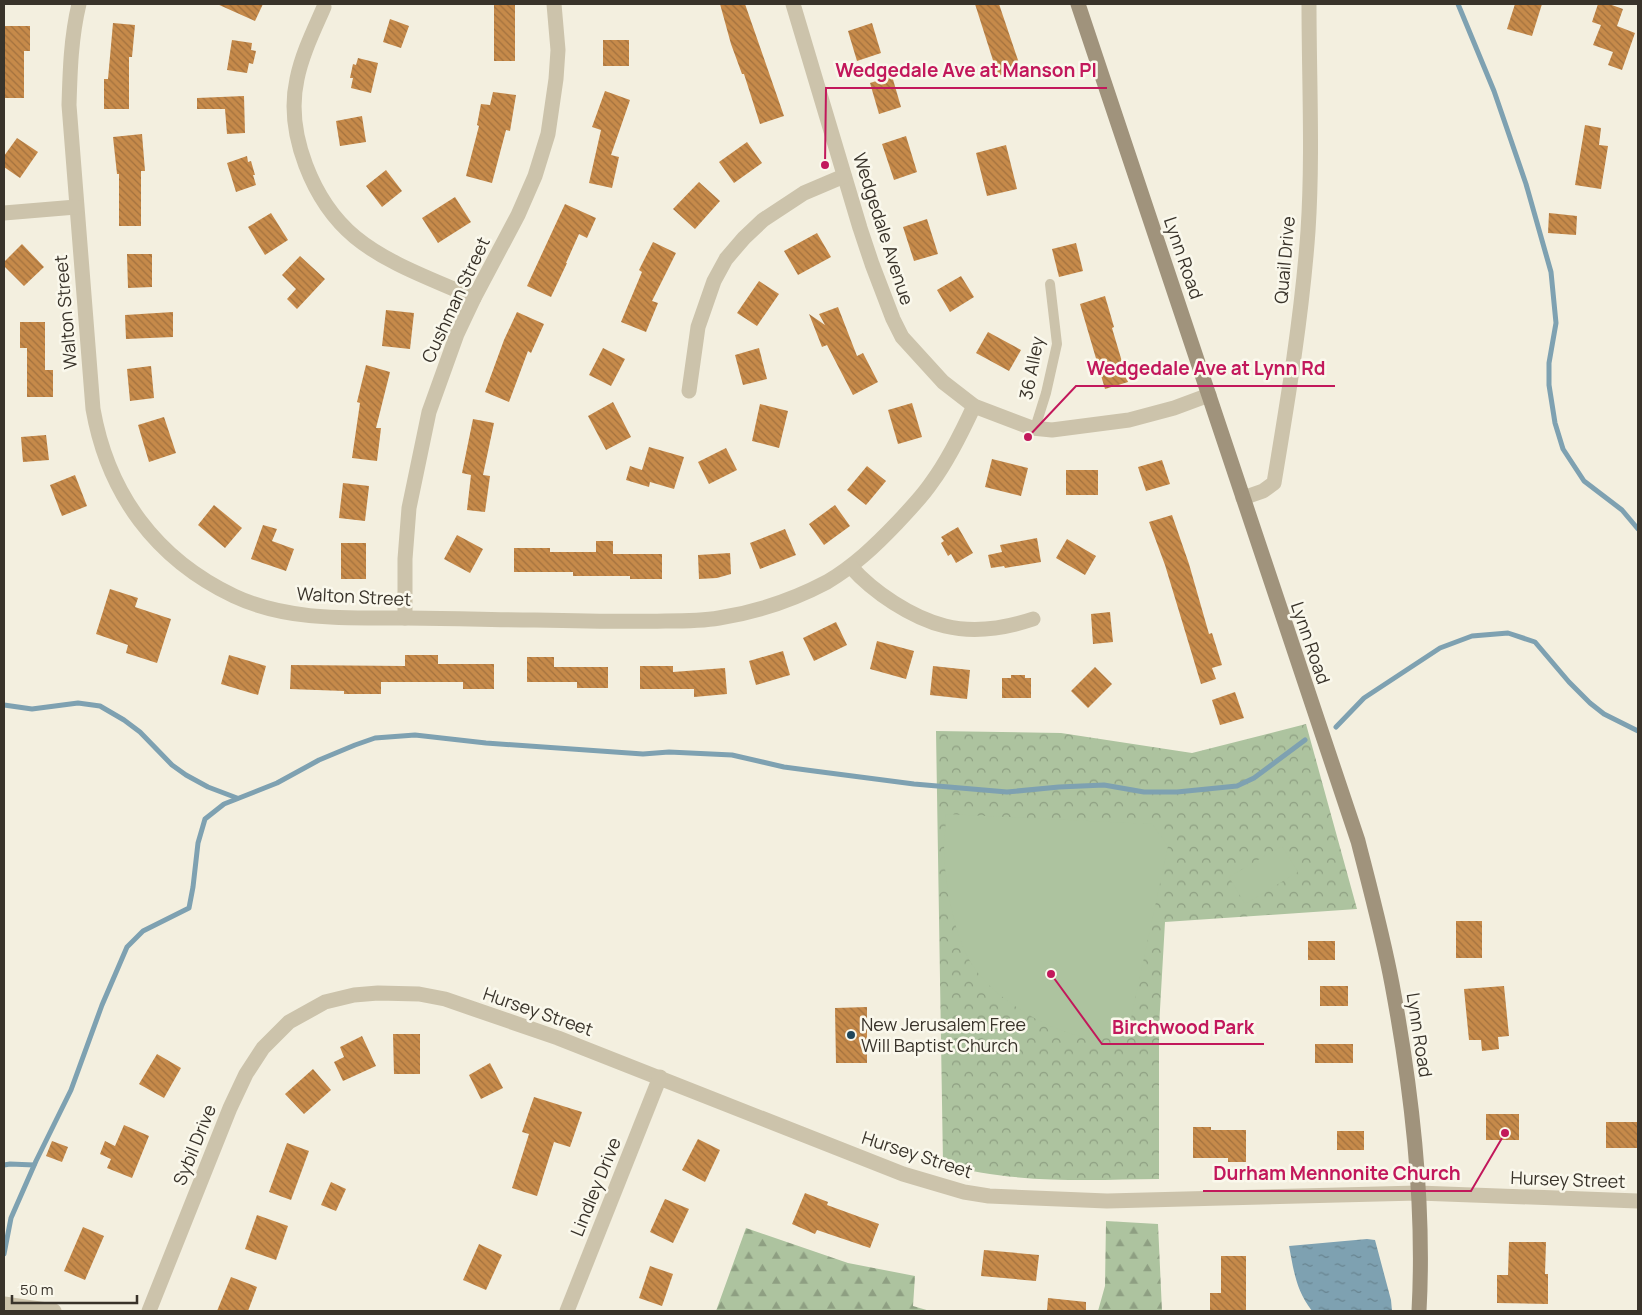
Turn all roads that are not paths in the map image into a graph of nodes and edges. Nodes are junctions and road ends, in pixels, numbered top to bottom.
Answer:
1 (79, 4) edge
2 (554, 4) edge
3 (793, 4) edge
4 (1078, 4) edge
5 (1310, 4) edge
6 (324, 8) dead end
7 (844, 176) junction
8 (76, 207) junction
9 (4, 213) edge
10 (1050, 284) dead end
11 (474, 298) junction
12 (689, 391) dead end
13 (1209, 395) junction
14 (974, 406) junction
15 (1035, 428) junction
16 (1243, 498) junction
17 (851, 567) junction
18 (405, 618) junction
19 (1033, 619) dead end
20 (305, 1012) joint
21 (660, 1077) junction
22 (1418, 1193) junction
23 (1638, 1201) edge
24 (4, 1304) edge
25 (54, 1311) edge
26 (149, 1311) edge
27 (567, 1311) edge
28 (1419, 1311) edge

1 - 8 street, Walton Street
2 - 11 street, Cushman Street
3 - 7 street, Wedgedale Avenue
4 - 13 street, Lynn Road
5 - 16 street, Quail Drive
6 - 11 street
7 - 12 street
7 - 14 street, Wedgedale Avenue
8 - 9 street
8 - 18 street, Walton Street
10 - 15 lane, 36 Alley
11 - 18 street, Cushman Street
13 - 15 street, Wedgedale Avenue
13 - 16 street, Lynn Road
14 - 15 street, Wedgedale Avenue
14 - 17 street, Walton Street
16 - 22 street, Lynn Road
17 - 18 street, Walton Street
17 - 19 street
20 - 21 street, Hursey Street
20 - 26 street, Sybil Drive
21 - 22 street, Hursey Street
21 - 27 street, Lindley Drive
22 - 23 street, Hursey Street
22 - 28 street, Lynn Road
24 - 25 street

